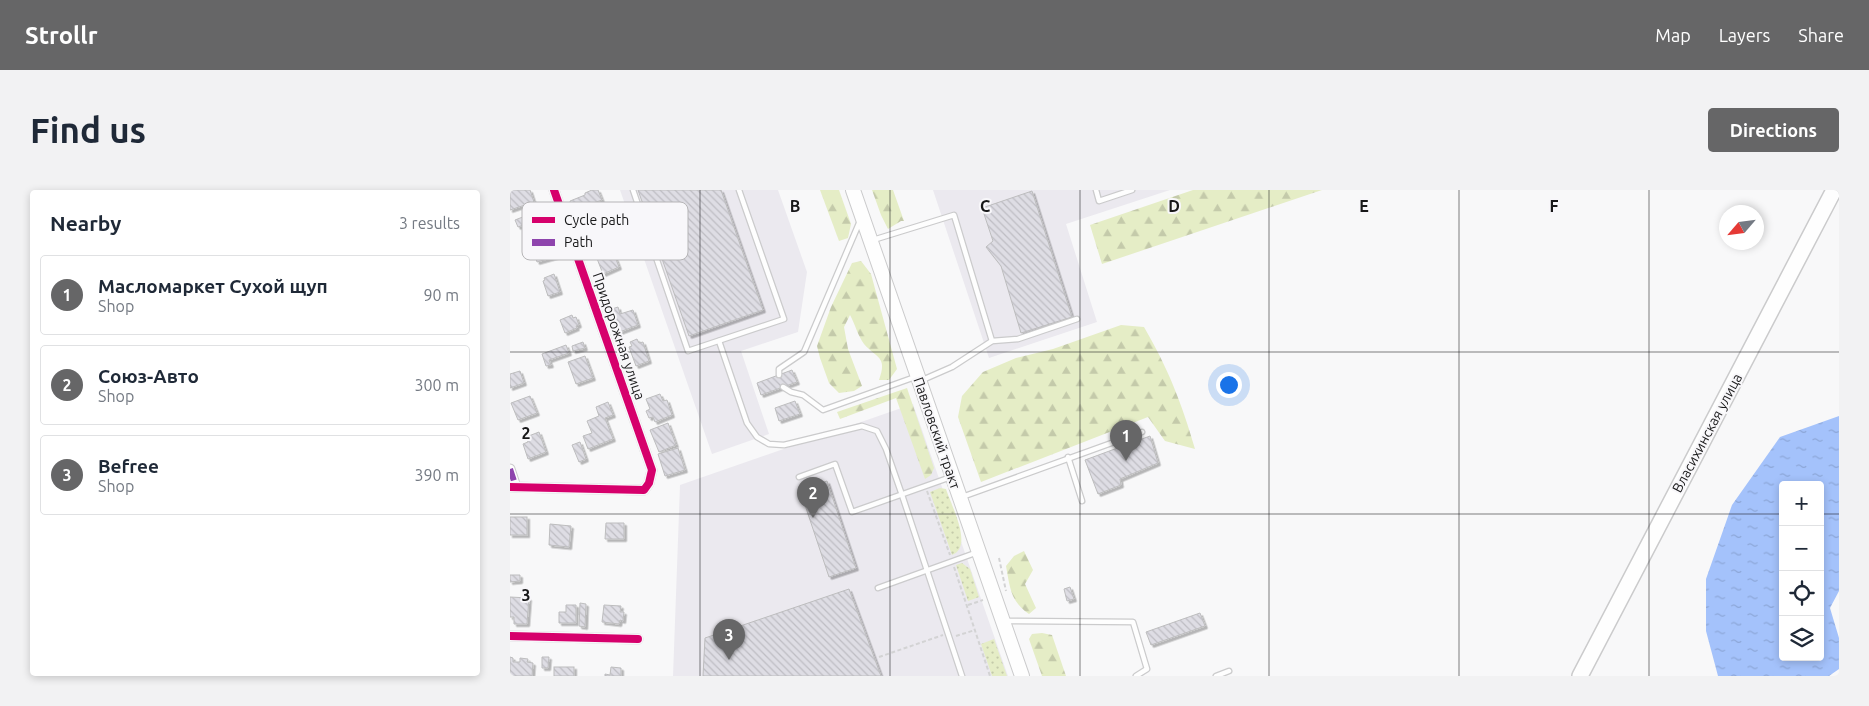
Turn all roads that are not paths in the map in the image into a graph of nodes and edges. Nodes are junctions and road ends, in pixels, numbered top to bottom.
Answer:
1 (554, 190) edge
2 (632, 190) edge
3 (739, 190) edge
4 (853, 190) edge
5 (1096, 190) edge
6 (1132, 190) edge
7 (1834, 190) edge
8 (558, 202) edge
9 (636, 202) edge
10 (862, 217) junction
11 (870, 241) junction
12 (578, 260) edge
13 (656, 260) edge
14 (1077, 318) dead end
15 (719, 341) junction
16 (992, 341) junction
17 (779, 375) dead end
18 (918, 379) junction
19 (783, 387) dead end
20 (1142, 432) dead end
21 (1068, 457) junction
22 (510, 469) edge
23 (799, 477) dead end
24 (952, 477) junction
25 (513, 487) edge
26 (902, 495) junction
27 (959, 498) junction
28 (1082, 501) dead end
29 (978, 552) junction
30 (927, 570) junction
31 (878, 588) dead end
32 (1002, 620) junction
33 (510, 636) edge
34 (638, 639) dead end
35 (1229, 671) dead end
36 (962, 676) edge
37 (1022, 676) edge
38 (1136, 676) edge
39 (1216, 676) edge
40 (1580, 676) edge

1 - 8 street, Придорожная улица
2 - 9 lane
3 - 15 lane
4 - 10 main road, Павловский тракт
5 - 6 lane
7 - 40 highway, Власихинская улица
10 - 11 main road, Павловский тракт
10 - 17 lane
11 - 16 lane
11 - 18 main road, Павловский тракт
12 - 25 street, Придорожная улица
13 - 15 lane
14 - 16 lane
15 - 26 lane
16 - 18 lane
18 - 19 lane
18 - 24 main road, Павловский тракт
20 - 21 lane
21 - 27 lane
21 - 28 lane
22 - 25 street
23 - 26 lane
24 - 26 lane
24 - 27 main road, Павловский тракт
26 - 30 lane
27 - 29 main road, Павловский тракт
29 - 30 lane
29 - 32 main road, Павловский тракт
30 - 31 lane
30 - 36 lane
32 - 37 main road, Павловский тракт
32 - 38 lane
33 - 34 street
35 - 39 lane

